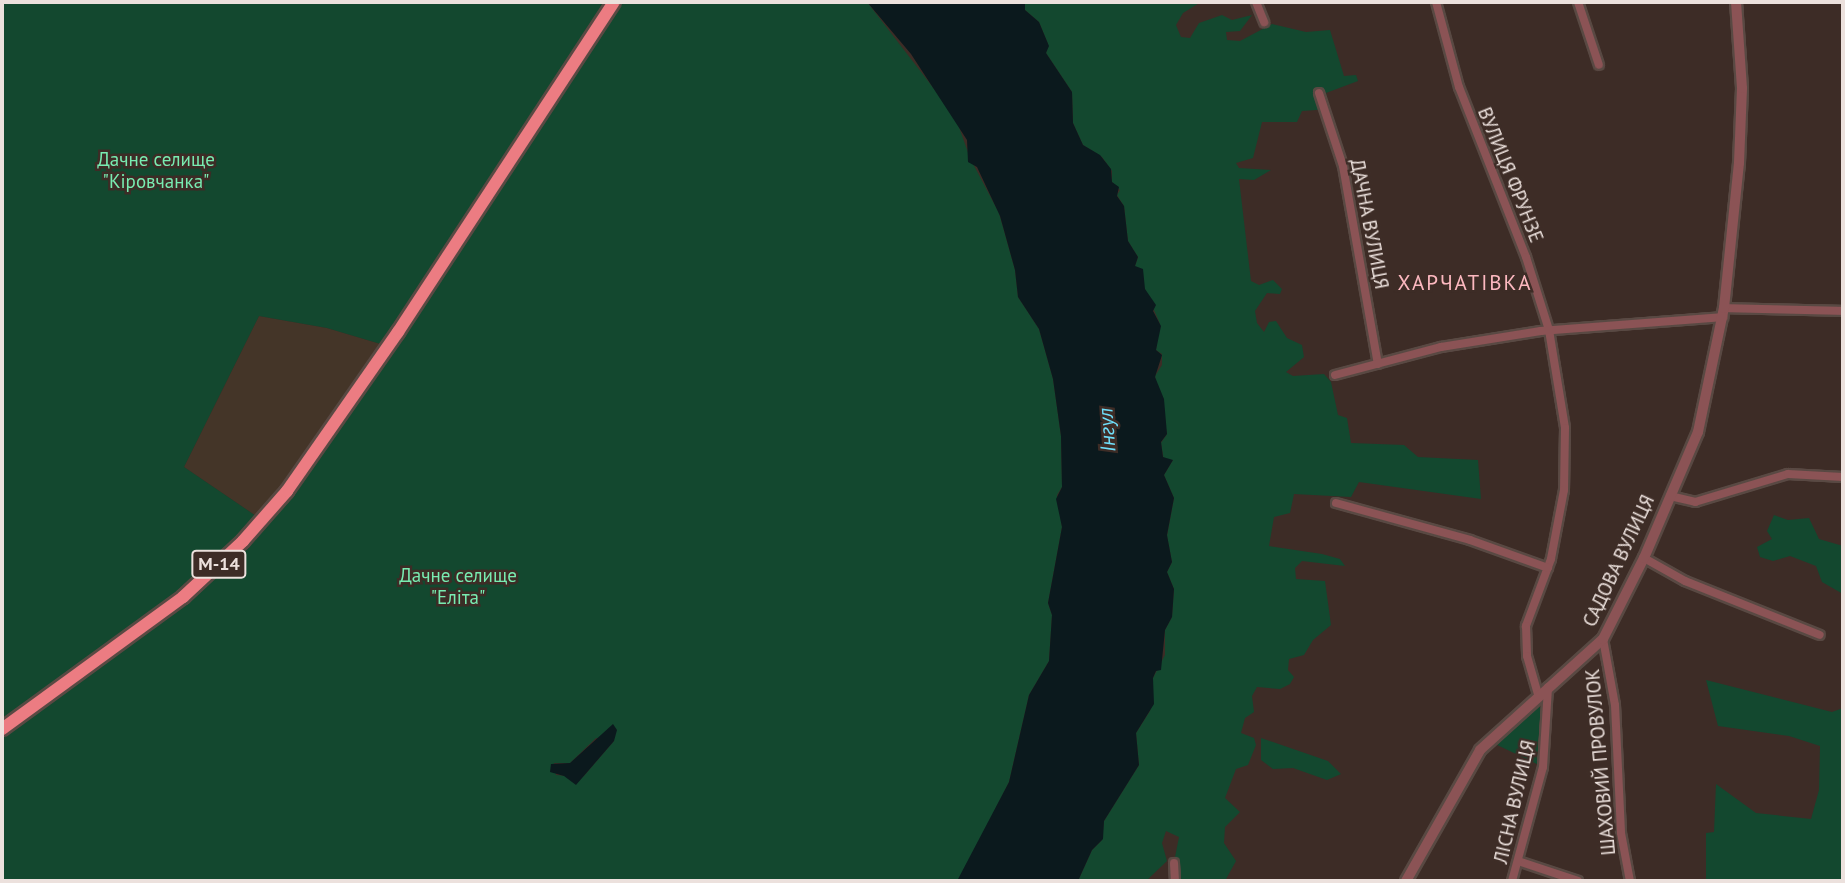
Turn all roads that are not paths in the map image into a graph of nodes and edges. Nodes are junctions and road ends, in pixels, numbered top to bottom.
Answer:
1 (614, 2) edge
2 (1256, 2) edge
3 (1436, 2) edge
4 (1578, 2) edge
5 (1736, 2) edge
6 (1264, 22) dead end
7 (1599, 65) dead end
8 (1319, 93) dead end
9 (1843, 311) edge
10 (1723, 313) junction
11 (1549, 330) junction
12 (1378, 364) junction
13 (1335, 375) dead end
14 (1843, 477) edge
15 (1670, 496) junction
16 (1336, 503) dead end
17 (1644, 558) junction
18 (1548, 568) junction
19 (1820, 635) dead end
20 (1603, 639) junction
21 (1548, 687) junction
22 (1538, 694) junction
23 (2, 729) edge
24 (1518, 861) junction
25 (1174, 863) dead end
26 (1175, 881) edge
27 (1406, 881) edge
28 (1512, 881) edge
29 (1578, 881) edge
30 (1630, 881) edge

1 - 23 highway, М-14
2 - 6 street
3 - 11 street, ВУЛИЦЯ ФРУНЗЕ
4 - 7 street
5 - 10 street, САДОВА ВУЛИЦЯ
8 - 12 street, ДАЧНА ВУЛИЦЯ
9 - 10 street
10 - 11 street
10 - 15 street, САДОВА ВУЛИЦЯ
11 - 12 street
11 - 18 street, ВУЛИЦЯ ФРУНЗЕ
12 - 13 street
14 - 15 street
15 - 17 street, САДОВА ВУЛИЦЯ
16 - 18 street
17 - 19 street
17 - 20 street, САДОВА ВУЛИЦЯ
18 - 22 street, ВУЛИЦЯ ФРУНЗЕ
20 - 21 street, САДОВА ВУЛИЦЯ
20 - 30 street, ШАХОВИЙ ПРОВУЛОК
21 - 22 street, САДОВА ВУЛИЦЯ
21 - 24 street, ЛІСНА ВУЛИЦЯ
22 - 27 street, САДОВА ВУЛИЦЯ
24 - 28 street, ЛІСНА ВУЛИЦЯ
24 - 29 street
25 - 26 street

